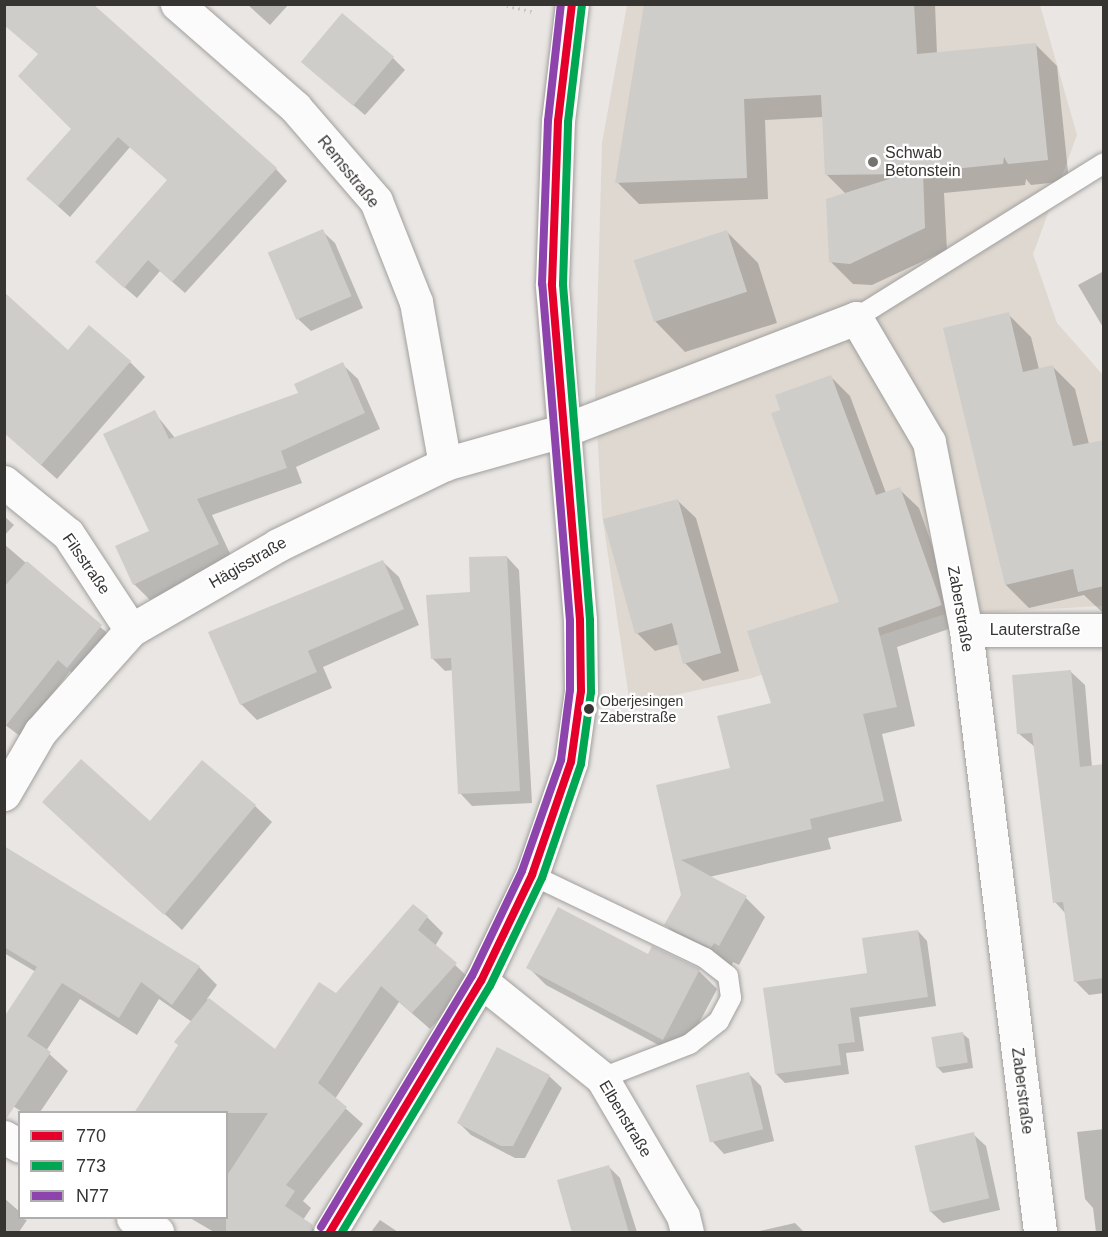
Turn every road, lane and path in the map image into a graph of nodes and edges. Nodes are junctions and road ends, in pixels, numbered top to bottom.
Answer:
1 (177, 4) edge
2 (572, 4) edge
3 (1104, 163) edge
4 (856, 318) junction
5 (562, 431) junction
6 (445, 464) junction
7 (4, 482) edge
8 (132, 630) junction
9 (966, 630) junction
10 (1104, 630) edge
11 (4, 794) edge
12 (532, 875) junction
13 (481, 981) junction
14 (602, 1078) junction
15 (4, 1137) edge
16 (18, 1145) edge
17 (135, 1219) edge
18 (157, 1233) edge
19 (330, 1233) edge
20 (687, 1233) edge
21 (1040, 1233) edge

1 - 6 street, Remsstraße
2 - 5 street
3 - 4 lane
4 - 5 street
4 - 9 street, Zaberstraße
5 - 6 street, Hägisstraße
5 - 12 street
6 - 8 street, Hägisstraße
7 - 8 street, Filsstraße
8 - 11 street, Hägisstraße
9 - 10 street, Lauterstraße
9 - 21 street, Zaberstraße
12 - 13 street
12 - 14 lane
13 - 14 street, Elbenstraße
13 - 19 street
14 - 20 street, Elbenstraße
15 - 16 street
17 - 18 street

